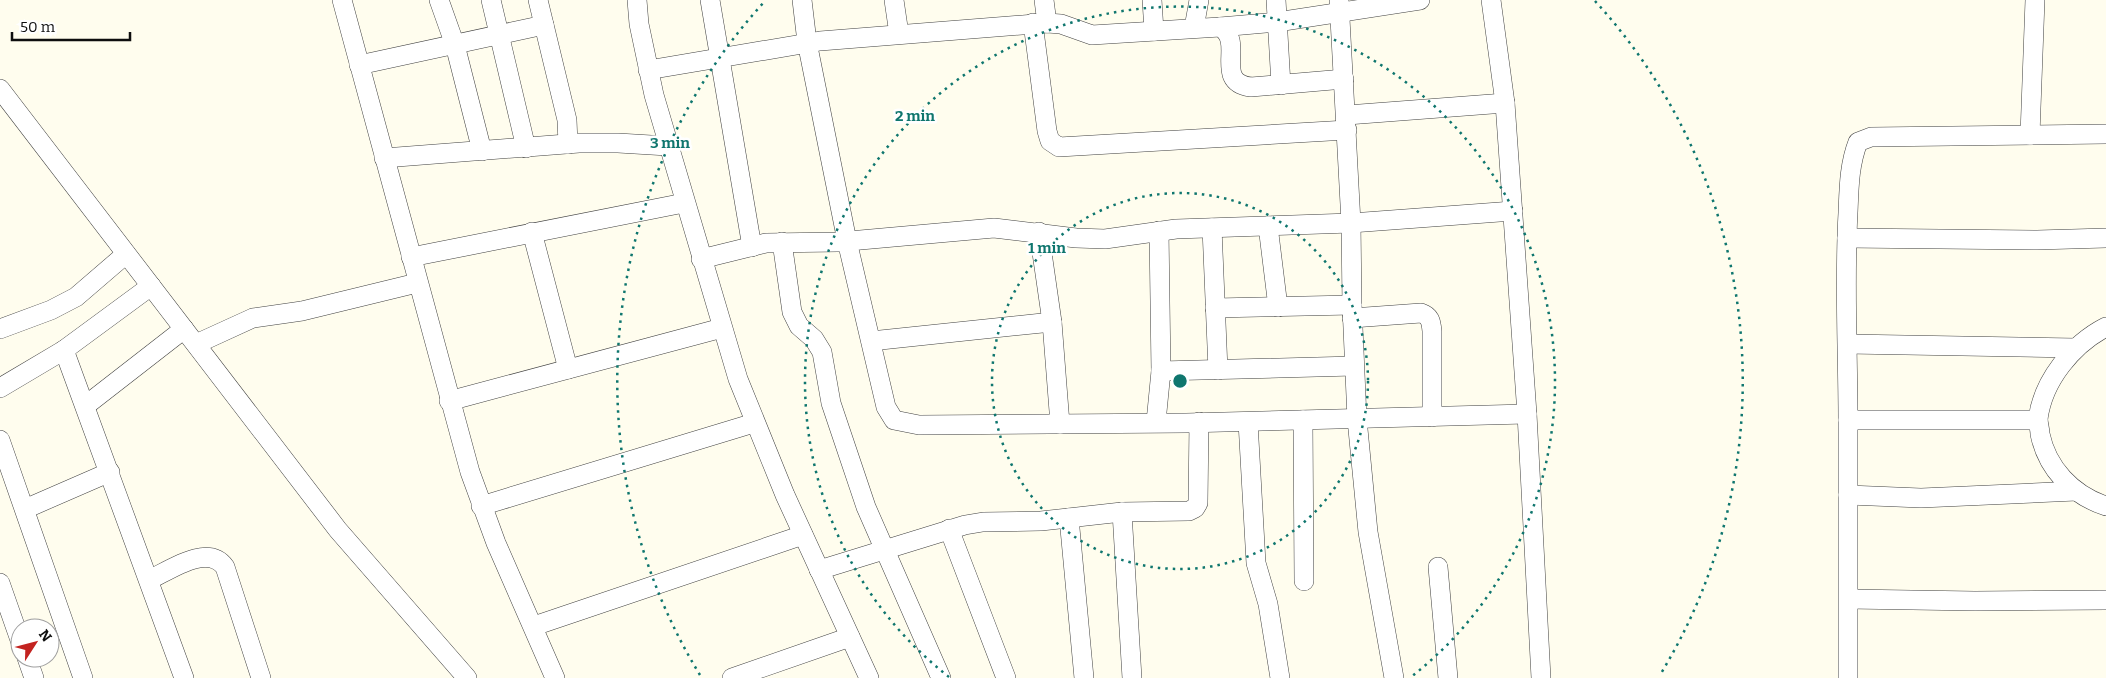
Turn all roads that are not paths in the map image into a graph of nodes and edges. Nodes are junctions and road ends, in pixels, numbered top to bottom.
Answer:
1 (342, 0) edge
2 (439, 0) edge
3 (491, 0) edge
4 (538, 0) edge
5 (637, 0) edge
6 (710, 0) edge
7 (802, 0) edge
8 (894, 0) edge
9 (1044, 0) edge
10 (1152, 0) edge
11 (1199, 0) edge
12 (1276, 0) edge
13 (1420, 0) edge
14 (1491, 0) edge
15 (2035, 0) edge
16 (1340, 6) edge
17 (1277, 22) junction
18 (1040, 23) junction
19 (544, 25) junction
20 (1220, 27) junction
21 (1194, 28) junction
22 (1154, 32) junction
23 (898, 34) junction
24 (499, 35) junction
25 (806, 42) junction
26 (455, 45) junction
27 (718, 58) junction
28 (359, 65) junction
29 (648, 70) junction
30 (1344, 79) junction
31 (1281, 85) junction
32 (0, 89) edge
33 (1505, 103) junction
34 (1347, 122) junction
35 (2106, 134) edge
36 (2030, 135) junction
37 (568, 144) junction
38 (668, 146) junction
39 (526, 148) junction
40 (482, 151) junction
41 (384, 158) junction
42 (684, 203) junction
43 (1512, 211) junction
44 (1352, 223) junction
45 (1268, 226) junction
46 (1212, 228) junction
47 (1159, 231) junction
48 (532, 232) junction
49 (1039, 232) junction
50 (1847, 238) junction
51 (2106, 238) edge
52 (847, 241) junction
53 (782, 242) junction
54 (752, 247) junction
55 (126, 254) junction
56 (411, 257) junction
57 (701, 260) junction
58 (417, 284) junction
59 (151, 286) junction
60 (1278, 306) junction
61 (1215, 308) junction
62 (1352, 312) junction
63 (1052, 322) junction
64 (2106, 327) edge
65 (0, 328) edge
66 (722, 328) junction
67 (184, 329) junction
68 (871, 341) junction
69 (196, 344) junction
70 (1848, 344) junction
71 (2076, 348) junction
72 (64, 350) junction
73 (1354, 366) junction
74 (568, 369) junction
75 (1218, 370) junction
76 (1161, 371) junction
77 (0, 388) edge
78 (449, 401) junction
79 (85, 406) junction
80 (1527, 414) junction
81 (1432, 417) junction
82 (1357, 419) junction
83 (1303, 420) junction
84 (1848, 420) junction
85 (2038, 420) junction
86 (1156, 422) junction
87 (1199, 422) junction
88 (1248, 422) junction
89 (754, 423) junction
90 (1060, 424) junction
91 (0, 440) edge
92 (110, 472) junction
93 (2076, 491) junction
94 (1848, 495) junction
95 (481, 506) junction
96 (2106, 506) edge
97 (25, 508) junction
98 (1122, 512) junction
99 (1070, 518) junction
100 (949, 529) junction
101 (804, 535) junction
102 (885, 550) junction
103 (1438, 567) dead end
104 (819, 570) junction
105 (149, 580) junction
106 (1304, 581) dead end
107 (0, 583) edge
108 (1848, 599) junction
109 (2106, 600) edge
110 (12, 618) edge
111 (534, 626) junction
112 (850, 637) junction
113 (84, 678) edge
114 (184, 678) edge
115 (261, 678) edge
116 (468, 678) edge
117 (555, 678) edge
118 (732, 678) edge
119 (868, 678) edge
120 (941, 678) edge
121 (1006, 678) edge
122 (1084, 678) edge
123 (1132, 678) edge
124 (1280, 678) edge
125 (1394, 678) edge
126 (1448, 678) edge
127 (1541, 678) edge
128 (1848, 678) edge

1 - 28 street
2 - 26 street
3 - 24 street
4 - 19 street
5 - 29 street
6 - 27 street
7 - 25 street
8 - 23 street
9 - 18 street
10 - 22 street
11 - 21 street
12 - 17 street
13 - 16 street
14 - 33 street
15 - 36 street
16 - 17 street
16 - 30 street
17 - 20 street
17 - 31 street
18 - 22 street
18 - 23 street
18 - 34 street
19 - 24 street
19 - 37 street
20 - 21 street
20 - 31 street
21 - 22 street
23 - 25 street
24 - 26 street
24 - 39 street
25 - 27 street
25 - 52 street
26 - 28 street
26 - 40 street
27 - 29 street
27 - 54 street
28 - 41 street
29 - 38 street
30 - 31 street
30 - 34 street
32 - 55 street
33 - 34 street
33 - 43 street
34 - 44 street
35 - 36 street
36 - 50 street
37 - 38 street
37 - 39 street
38 - 42 street
39 - 40 street
40 - 41 street
41 - 56 street
42 - 48 street
42 - 57 street
43 - 44 street
43 - 80 street
44 - 45 street
44 - 62 street
45 - 46 street
45 - 60 street
46 - 47 street
46 - 61 street
47 - 49 street
47 - 76 street
48 - 56 street
48 - 74 street
49 - 52 street
49 - 63 street
50 - 51 street
50 - 70 street
52 - 53 street
52 - 68 street
53 - 54 street
53 - 102 street
54 - 57 street
55 - 59 street
55 - 65 street
56 - 58 street
57 - 66 street
58 - 69 street
58 - 78 street
59 - 67 street
59 - 72 street
60 - 61 street
60 - 62 street
61 - 75 street
62 - 73 street
62 - 81 street
63 - 68 street
63 - 90 street
64 - 71 street
66 - 74 street
66 - 89 street
67 - 69 street
67 - 79 street
68 - 90 street
69 - 116 street
70 - 71 street
70 - 84 street
71 - 85 street
72 - 77 street
72 - 79 street
73 - 75 street
73 - 82 street
74 - 78 street
75 - 76 street
76 - 86 street
78 - 95 street
79 - 92 street
80 - 81 street
80 - 127 street
81 - 82 street
82 - 83 street
82 - 125 street
83 - 88 street
83 - 106 street
84 - 85 street
84 - 94 street
85 - 93 street
86 - 87 street
86 - 90 street
87 - 88 street
87 - 98 street
88 - 124 street
89 - 95 street
89 - 101 street
91 - 97 street
92 - 97 street
92 - 105 street
93 - 94 street
93 - 96 street
94 - 108 street
95 - 111 street
97 - 113 street
98 - 99 street
98 - 123 street
99 - 100 street
99 - 122 street
100 - 102 street
100 - 121 street
101 - 104 street
101 - 111 street
102 - 104 street
102 - 120 street
103 - 126 street
104 - 112 street
105 - 114 street
105 - 115 street
107 - 110 street
108 - 109 street
108 - 128 street
111 - 117 street
112 - 118 street
112 - 119 street

